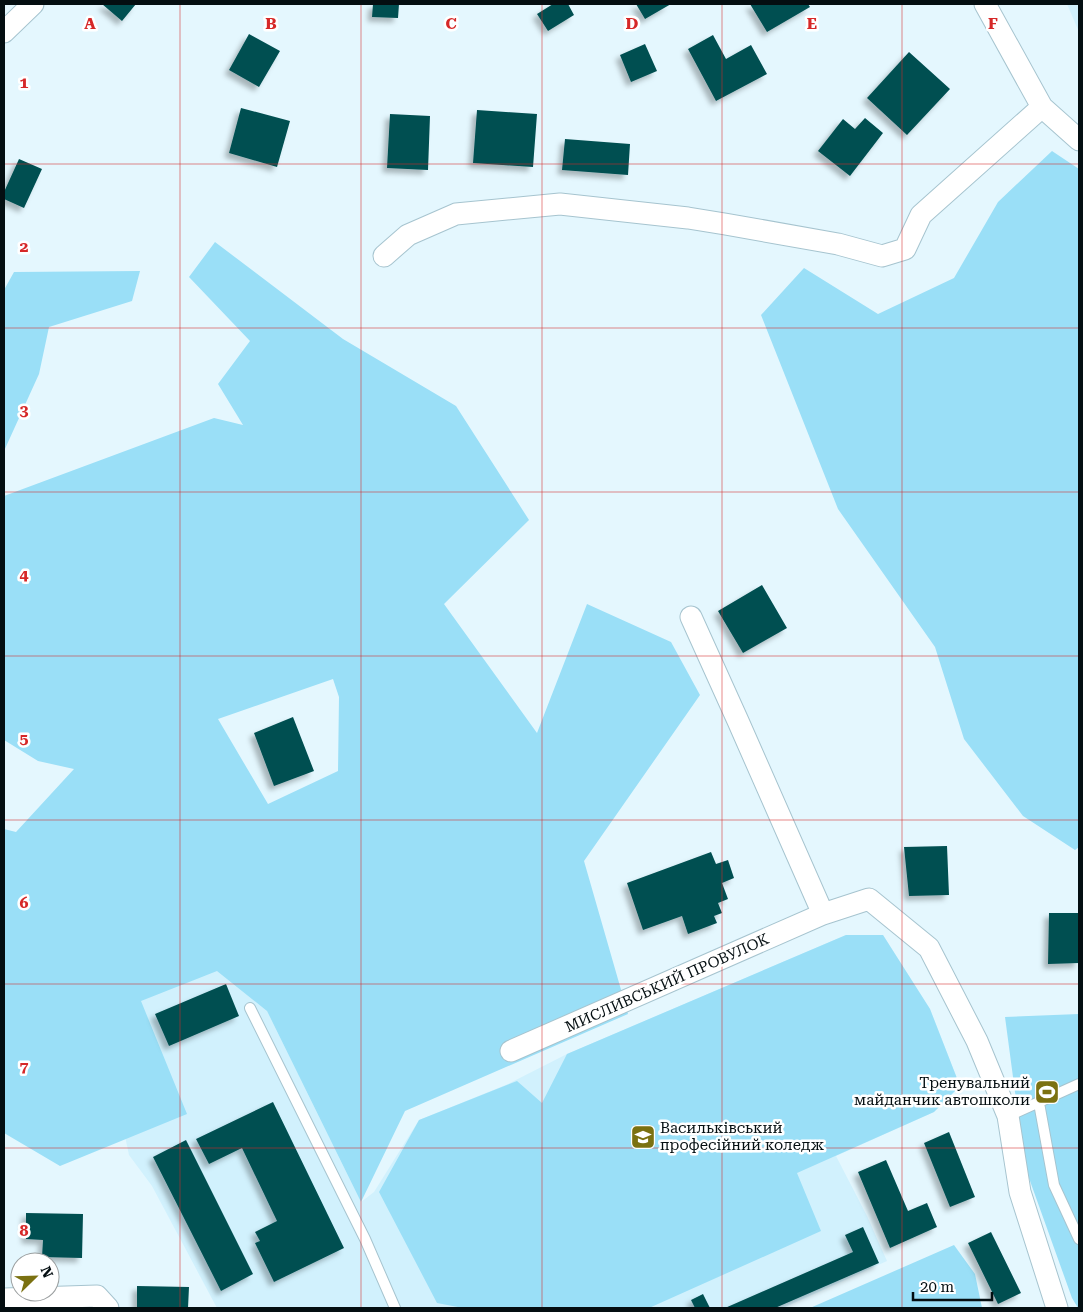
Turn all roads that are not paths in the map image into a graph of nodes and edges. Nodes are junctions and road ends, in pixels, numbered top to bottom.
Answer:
1 (33, 4) edge
2 (985, 4) edge
3 (4, 32) edge
4 (1042, 107) junction
5 (1079, 140) edge
6 (384, 256) dead end
7 (691, 617) dead end
8 (823, 914) junction
9 (250, 1008) dead end
10 (511, 1051) dead end
11 (1079, 1084) edge
12 (1039, 1102) junction
13 (1008, 1116) junction
14 (1079, 1239) edge
15 (4, 1299) edge
16 (108, 1308) edge
17 (395, 1308) edge
18 (1057, 1308) edge

1 - 3 street
2 - 4 street
4 - 5 street
4 - 6 street
7 - 8 street
8 - 10 street, МИСЛИВСЬКИЙ ПРОВУЛОК
8 - 13 street, МИСЛИВСЬКИЙ ПРОВУЛОК
9 - 17 lane
11 - 12 lane
12 - 13 lane
12 - 14 lane
13 - 18 street, МИСЛИВСЬКИЙ ПРОВУЛОК
15 - 16 street

